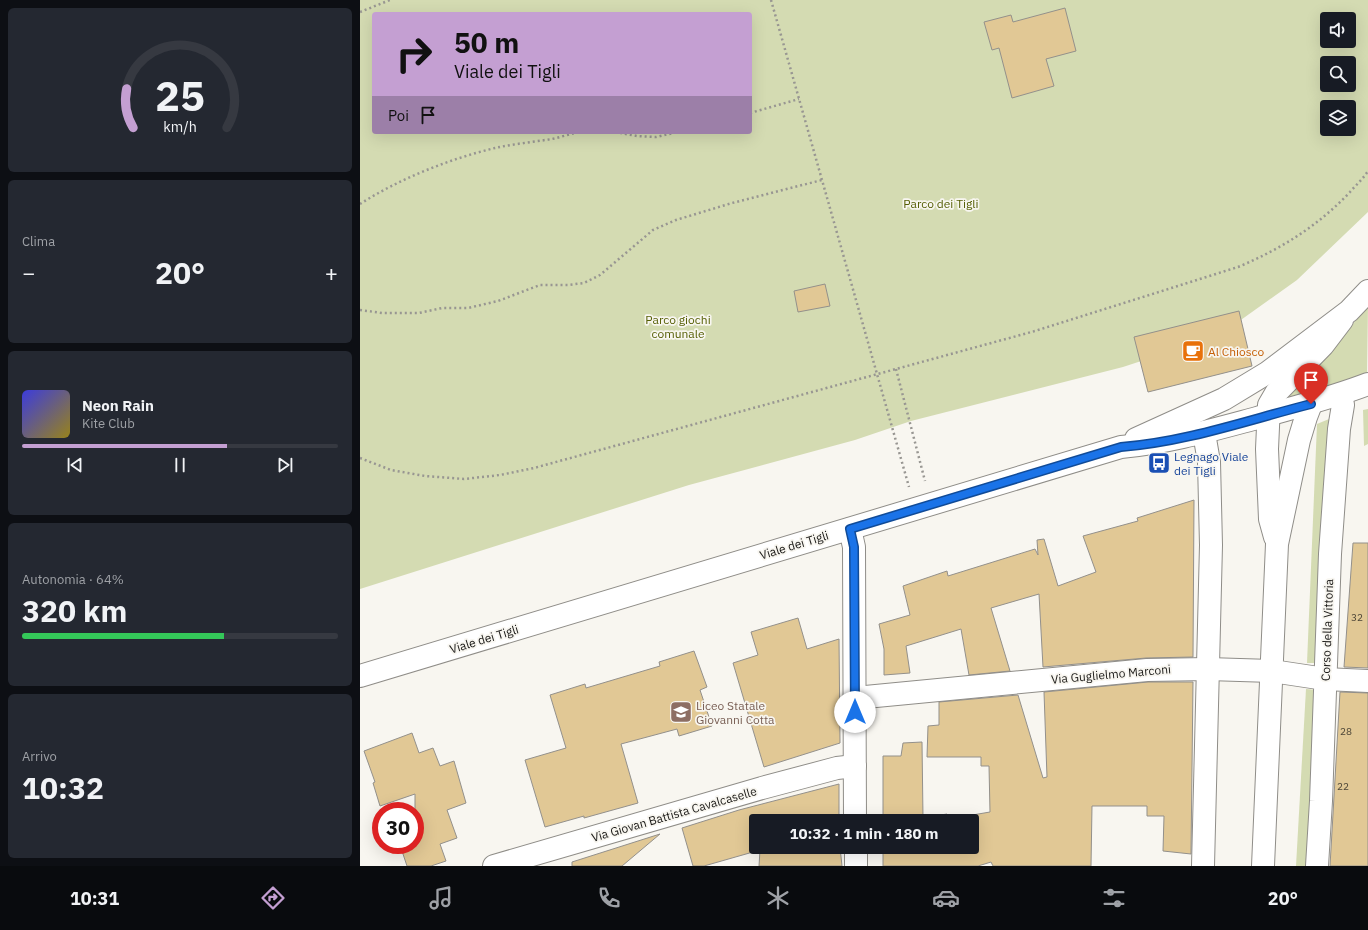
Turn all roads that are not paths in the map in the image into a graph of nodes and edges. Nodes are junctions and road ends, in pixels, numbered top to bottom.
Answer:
1 (1368, 291) edge
2 (1348, 311) junction
3 (1368, 384) edge
4 (1341, 394) junction
5 (1311, 404) junction
6 (1268, 415) junction
7 (1204, 433) junction
8 (1121, 447) junction
9 (850, 529) junction
10 (1277, 544) junction
11 (1208, 669) junction
12 (1272, 671) junction
13 (360, 676) edge
14 (1325, 679) junction
15 (1368, 680) edge
16 (855, 698) junction
17 (855, 766) junction
18 (855, 814) edge
19 (856, 854) edge
20 (494, 866) edge
21 (856, 866) edge
22 (1203, 866) edge
23 (1263, 866) edge
24 (1317, 866) edge

1 - 2 street
2 - 6 street
2 - 8 street
3 - 4 street, Viale dei Tigli
4 - 5 street, Viale dei Tigli
4 - 14 street, Corso della Vittoria
5 - 6 street, Viale dei Tigli
5 - 10 street
6 - 7 street, Viale dei Tigli
6 - 10 street
7 - 8 street, Viale dei Tigli
7 - 11 street
8 - 9 street, Viale dei Tigli
9 - 13 street, Viale dei Tigli
9 - 16 street
10 - 12 street
11 - 12 street, Via Guglielmo Marconi
11 - 16 street, Via Guglielmo Marconi
11 - 22 street
12 - 14 street, Via Guglielmo Marconi
12 - 23 street
14 - 15 street, Via Guglielmo Marconi
14 - 24 street, Corso della Vittoria
16 - 17 street
17 - 18 street
17 - 20 street, Via Giovan Battista Cavalcaselle
19 - 21 street

